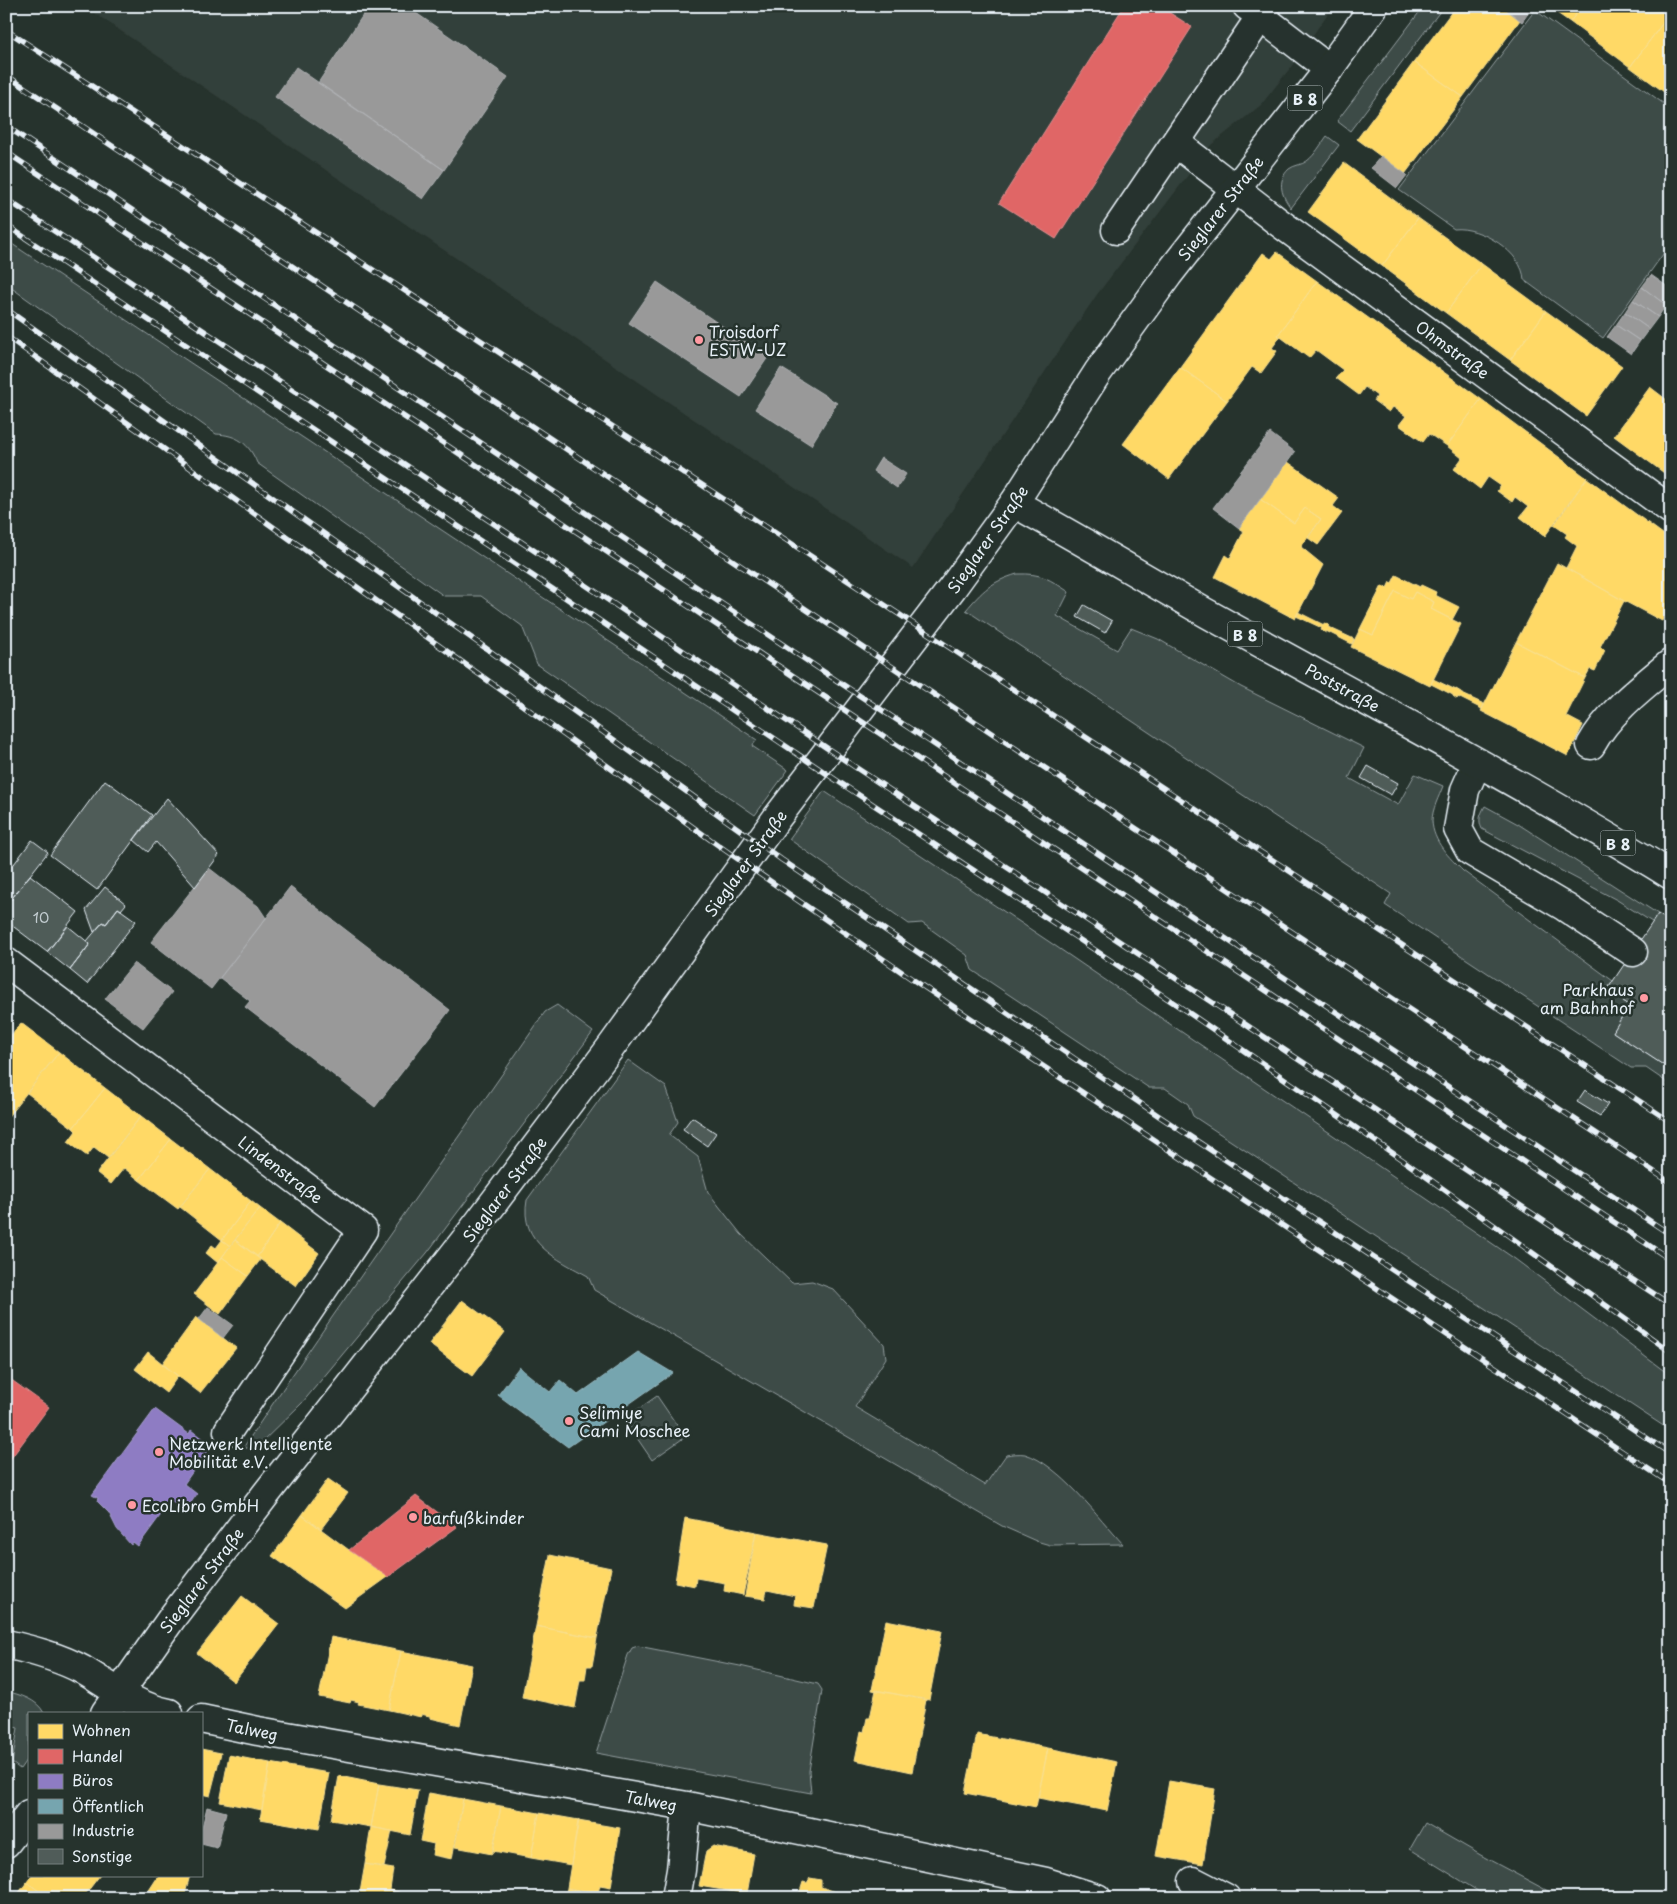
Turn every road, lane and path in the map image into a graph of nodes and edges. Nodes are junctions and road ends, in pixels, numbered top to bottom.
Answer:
1 (1374, 6) edge
2 (1254, 11) edge
3 (1328, 69) junction
4 (1176, 142) junction
5 (1234, 188) junction
6 (1116, 230) dead end
7 (1014, 503) junction
8 (1671, 510) edge
9 (1671, 663) edge
10 (1591, 745) dead end
11 (1477, 763) junction
12 (1671, 875) edge
13 (1633, 952) dead end
14 (6, 962) edge
15 (228, 1431) dead end
16 (6, 1644) edge
17 (112, 1703) edge
18 (164, 1712) edge
19 (202, 1719) edge
20 (687, 1806) junction
21 (28, 1815) edge
22 (6, 1843) edge
23 (1193, 1881) dead end
24 (676, 1898) edge
25 (1097, 1898) edge
26 (1226, 1898) edge

1 - 3 street, Sieglarer Straße / B 8
2 - 3 street
2 - 4 street
3 - 5 street, Sieglarer Straße / B 8
4 - 5 street, Ohmstraße
4 - 6 street
5 - 7 street, Sieglarer Straße / B 8
5 - 8 street, Ohmstraße
7 - 11 street, Poststraße / B 8
7 - 17 street, Sieglarer Straße
9 - 10 street
11 - 12 street, Poststraße / B 8
11 - 13 street
14 - 15 street, Lindenstraße
16 - 17 street
17 - 18 street
19 - 20 street, Talweg
20 - 24 street
20 - 25 street, Talweg
21 - 22 street
23 - 26 street

